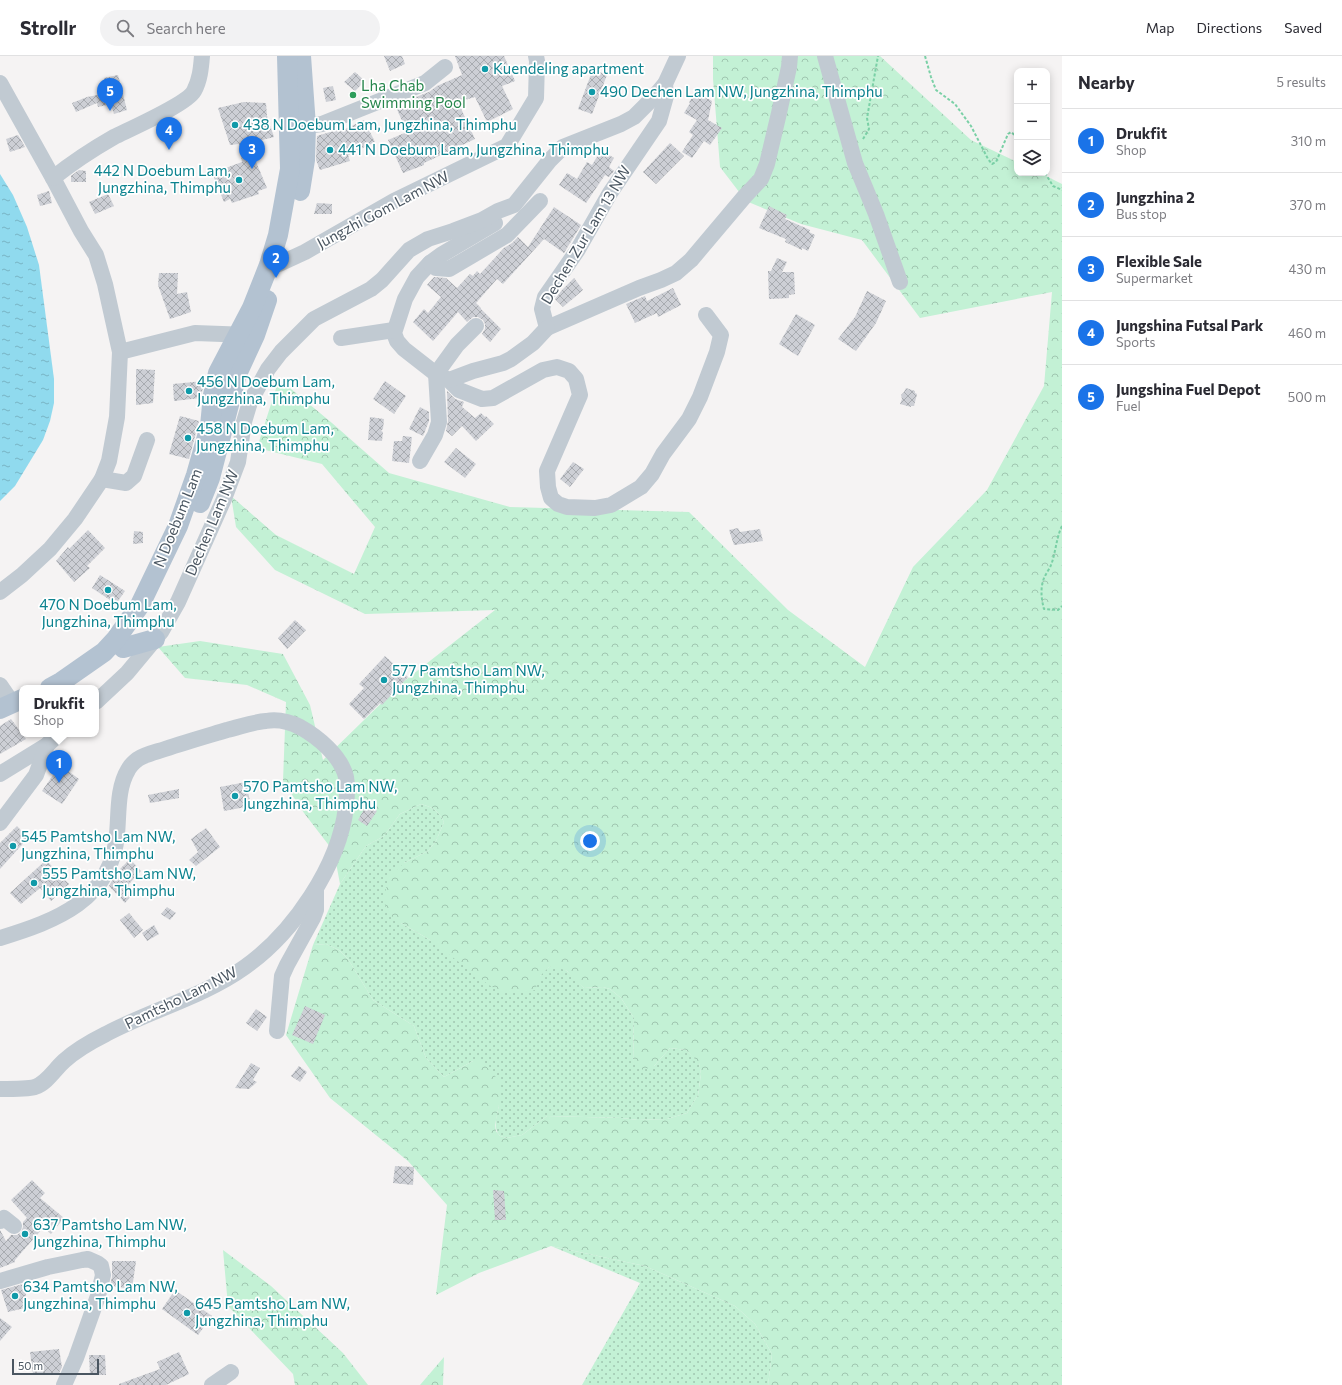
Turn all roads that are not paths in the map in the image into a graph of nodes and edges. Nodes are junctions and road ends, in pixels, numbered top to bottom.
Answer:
1 (202, 56) edge
2 (287, 56) edge
3 (301, 56) edge
4 (536, 56) edge
5 (790, 56) edge
6 (825, 56) edge
7 (671, 66) edge
8 (445, 67) dead end
9 (0, 83) edge
10 (306, 126) junction
11 (53, 178) junction
12 (540, 201) dead end
13 (514, 205) junction
14 (279, 264) junction
15 (430, 264) junction
16 (900, 282) dead end
17 (706, 315) dead end
18 (476, 326) dead end
19 (547, 328) junction
20 (394, 330) junction
21 (247, 334) junction
22 (341, 338) dead end
23 (120, 352) junction
24 (443, 377) junction
25 (146, 440) dead end
26 (420, 461) dead end
27 (102, 479) junction
28 (0, 592) edge
29 (155, 639) junction
30 (123, 648) junction
31 (0, 685) edge
32 (56, 685) edge
33 (76, 685) edge
34 (99, 699) edge
35 (14, 706) edge
36 (0, 721) edge
37 (56, 737) edge
38 (47, 745) junction
39 (0, 774) edge
40 (0, 823) edge
41 (316, 890) junction
42 (0, 938) edge
43 (277, 1031) dead end
44 (0, 1089) edge
45 (0, 1282) edge
46 (231, 1372) dead end
47 (64, 1385) edge
48 (212, 1385) edge

1 - 11 street
2 - 21 main road, N Doebum Lam
3 - 10 main road, N Doebum Lam
4 - 14 street, Jungzhi Gom Lam NW
5 - 19 street, Dechen Zur Lam 13 NW
6 - 16 street
7 - 13 street, Dechen Lam NW
7 - 19 street, Dechen Zur Lam 13 NW
8 - 10 street
9 - 11 street
10 - 14 main road, N Doebum Lam
11 - 23 street
12 - 15 street
13 - 15 street
13 - 29 street, Dechen Lam NW
14 - 21 main road, N Doebum Lam
15 - 20 street
17 - 24 street
18 - 24 street
19 - 24 street
20 - 22 street
20 - 24 street
21 - 23 street
21 - 30 main road, N Doebum Lam
21 - 32 main road, N Doebum Lam
23 - 27 street
24 - 26 street
25 - 27 street
27 - 28 street
29 - 30 main road
29 - 34 street, Dechen Lam NW
30 - 33 main road, N Doebum Lam
31 - 35 street
35 - 36 main road
37 - 38 street
38 - 39 street
38 - 40 street
41 - 42 street, Pamtsho Lam NW
41 - 43 street
41 - 44 street, Pamtsho Lam NW
45 - 47 street
46 - 48 street

